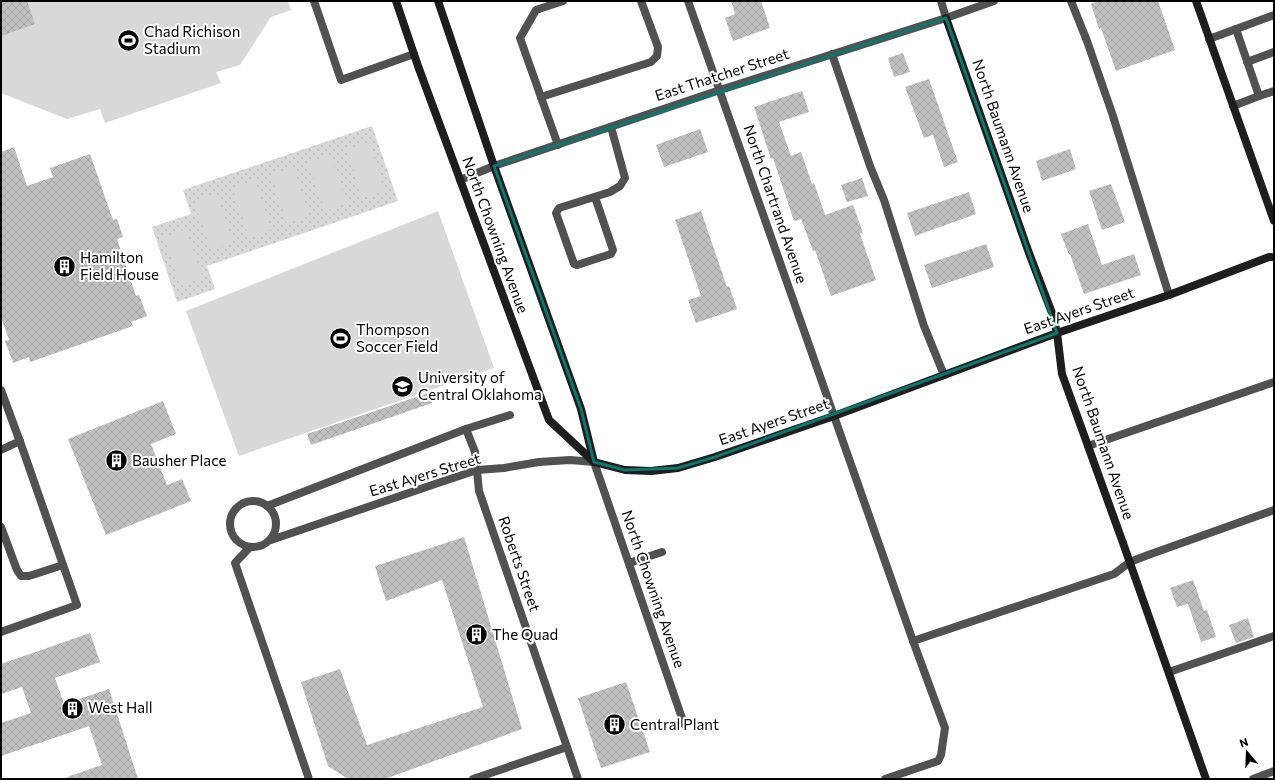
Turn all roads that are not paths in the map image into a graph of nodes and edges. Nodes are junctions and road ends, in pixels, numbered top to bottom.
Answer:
1 (314, 1) edge
2 (396, 1) edge
3 (438, 1) edge
4 (563, 1) edge
5 (641, 1) edge
6 (688, 1) edge
7 (941, 1) edge
8 (994, 1) edge
9 (1071, 1) edge
10 (1196, 1) edge
11 (1274, 15) edge
12 (946, 18) junction
13 (1236, 29) junction
14 (1210, 38) junction
15 (1274, 52) edge
16 (414, 54) junction
17 (832, 54) junction
18 (1247, 62) junction
19 (720, 90) junction
20 (1274, 90) edge
21 (1260, 96) junction
22 (542, 97) junction
23 (1233, 106) junction
24 (611, 127) junction
25 (558, 144) junction
26 (494, 166) junction
27 (460, 180) junction
28 (595, 197) junction
29 (1274, 221) edge
30 (1274, 257) edge
31 (1169, 295) junction
32 (1056, 332) junction
33 (944, 375) junction
34 (1274, 382) edge
35 (1, 390) edge
36 (510, 415) dead end
37 (834, 416) junction
38 (466, 429) junction
39 (20, 441) junction
40 (1088, 446) junction
41 (1, 450) edge
42 (594, 462) junction
43 (477, 470) junction
44 (267, 506) junction
45 (1274, 510) edge
46 (1, 527) edge
47 (271, 540) junction
48 (250, 547) junction
49 (662, 552) dead end
50 (1130, 562) junction
51 (629, 563) junction
52 (63, 565) junction
53 (1, 632) edge
54 (1274, 636) edge
55 (913, 641) junction
56 (1168, 672) junction
57 (684, 724) dead end
58 (567, 747) junction
59 (1274, 771) edge
60 (308, 779) edge
61 (473, 779) edge
62 (578, 779) edge
63 (884, 779) edge
64 (1206, 779) edge
65 (1253, 779) edge

1 - 16 street
2 - 16 street, North Chowning Avenue
3 - 26 street, North Chowning Avenue
4 - 22 street
5 - 22 street
6 - 19 street, North Chartrand Avenue
7 - 12 street, North Baumann Avenue
8 - 12 street, East Thatcher Street
9 - 31 street
10 - 14 street
11 - 13 street
12 - 17 street, East Thatcher Street
12 - 32 street, North Baumann Avenue
13 - 14 street
13 - 18 street
14 - 23 street
15 - 18 street
16 - 27 street, North Chowning Avenue
17 - 19 street, East Thatcher Street
17 - 33 street
18 - 21 street
19 - 24 street, East Thatcher Street
19 - 37 street, North Chartrand Avenue
20 - 21 street
21 - 23 street
22 - 25 street
23 - 29 street
24 - 25 street, East Thatcher Street
24 - 28 street
25 - 26 street, East Thatcher Street
26 - 27 street, East Thatcher Street
26 - 42 street, North Chowning Avenue
27 - 42 street, North Chowning Avenue
28 - 28 street
30 - 31 street, East Ayers Street
31 - 32 street, East Ayers Street
32 - 33 street, East Ayers Street
32 - 40 street, North Baumann Avenue
33 - 37 street, East Ayers Street
34 - 40 street
35 - 39 street
36 - 38 street
37 - 42 street, East Ayers Street
37 - 55 street, North Chartrand Avenue
38 - 43 street, Roberts Street
38 - 44 street
39 - 41 street
39 - 52 street
40 - 50 street, North Baumann Avenue
42 - 43 street, East Ayers Street
42 - 51 street, North Chowning Avenue
43 - 47 street, East Ayers Street
43 - 58 street, Roberts Street
44 - 47 street
44 - 48 street
45 - 50 street
46 - 52 street
47 - 48 street
48 - 60 street
49 - 51 street
50 - 55 street
50 - 56 street, North Baumann Avenue
51 - 57 street, North Chowning Avenue
52 - 53 street
54 - 56 street
55 - 63 street, North Chartrand Avenue
56 - 64 street, North Baumann Avenue
58 - 61 street
58 - 62 street, Roberts Street
59 - 65 street

